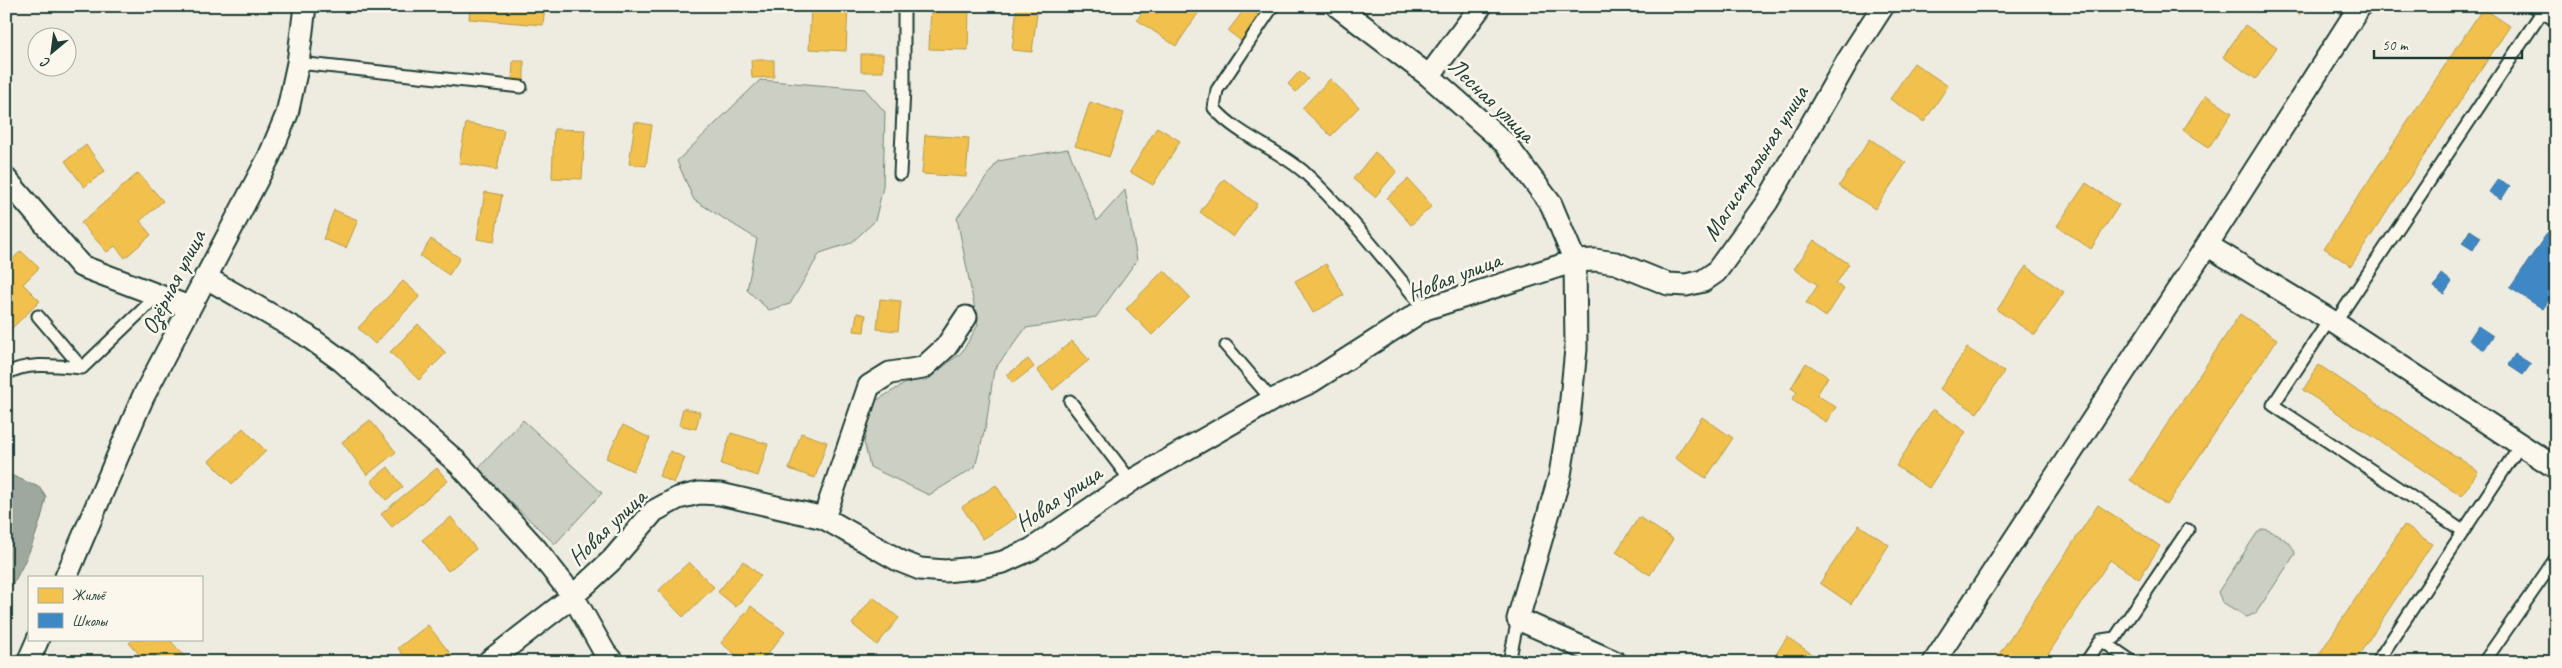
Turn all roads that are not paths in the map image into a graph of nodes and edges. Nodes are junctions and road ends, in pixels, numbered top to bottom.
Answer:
1 (305, 6) edge
2 (904, 6) edge
3 (1273, 6) edge
4 (1337, 6) edge
5 (1481, 6) edge
6 (1883, 6) edge
7 (2360, 6) edge
8 (2537, 9) edge
9 (2556, 21) edge
10 (298, 63) junction
11 (1429, 76) junction
12 (521, 87) dead end
13 (900, 174) dead end
14 (6, 179) edge
15 (2207, 245) junction
16 (1575, 261) junction
17 (205, 277) junction
18 (158, 295) junction
19 (189, 307) junction
20 (1425, 310) junction
21 (38, 316) dead end
22 (966, 317) dead end
23 (2333, 321) junction
24 (1226, 346) dead end
25 (82, 368) junction
26 (6, 374) edge
27 (1272, 400) junction
28 (1070, 401) dead end
29 (2521, 444) junction
30 (2556, 468) edge
31 (1131, 481) junction
32 (824, 518) junction
33 (2188, 530) dead end
34 (2463, 531) junction
35 (2556, 558) edge
36 (66, 576) edge
37 (573, 596) junction
38 (1518, 619) junction
39 (38, 640) edge
40 (2101, 640) junction
41 (28, 662) edge
42 (488, 662) edge
43 (613, 662) edge
44 (1509, 662) edge
45 (1615, 662) edge
46 (1934, 662) edge
47 (2086, 662) edge
48 (2133, 662) edge
49 (2377, 662) edge
50 (2484, 662) edge

1 - 10 street, Озёрная улица
2 - 13 lane
3 - 20 lane
4 - 11 street, Лесная улица
5 - 11 street
6 - 16 street, Магистральная улица
7 - 15 street
8 - 9 lane
8 - 23 lane
10 - 12 lane
10 - 17 street, Озёрная улица
11 - 16 street, Лесная улица
14 - 18 street
15 - 23 street
15 - 46 street
16 - 20 street, Новая улица
16 - 38 street
17 - 19 street, Озёрная улица
17 - 37 street
18 - 19 street
18 - 25 lane
19 - 36 street, Озёрная улица
20 - 27 street, Новая улица
21 - 25 lane
22 - 32 street
23 - 29 street
23 - 34 lane
24 - 27 lane
25 - 26 lane
27 - 31 street, Новая улица
28 - 31 lane
29 - 30 street
29 - 34 lane
31 - 32 street, Новая улица
32 - 37 street, Новая улица
33 - 40 lane
34 - 49 lane
35 - 50 lane
37 - 42 street, Новая улица
37 - 43 street
38 - 44 lane
38 - 45 street
39 - 41 street
40 - 47 lane
40 - 48 lane

